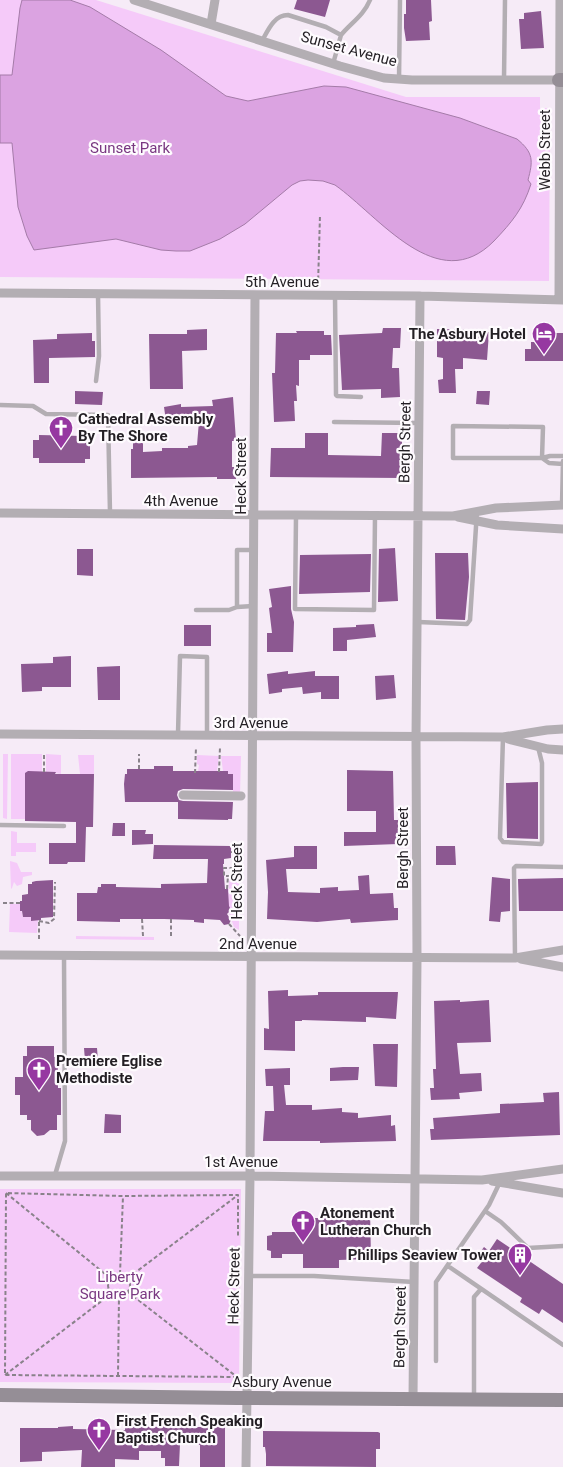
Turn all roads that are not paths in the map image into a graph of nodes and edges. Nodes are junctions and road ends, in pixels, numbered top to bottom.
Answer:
1 (134, 0) edge
2 (215, 0) edge
3 (370, 0) edge
4 (400, 0) edge
5 (505, 0) edge
6 (560, 0) edge
7 (211, 24) junction
8 (341, 35) junction
9 (262, 41) junction
10 (333, 64) junction
11 (504, 79) junction
12 (399, 80) junction
13 (561, 80) edge
14 (0, 293) edge
15 (98, 294) junction
16 (255, 295) junction
17 (335, 296) junction
18 (420, 296) junction
19 (561, 300) edge
20 (96, 381) dead end
21 (361, 397) dead end
22 (0, 405) edge
23 (334, 422) dead end
24 (419, 423) junction
25 (563, 456) edge
26 (542, 458) junction
27 (563, 462) edge
28 (562, 505) edge
29 (0, 514) edge
30 (110, 514) junction
31 (255, 515) junction
32 (296, 516) junction
33 (375, 516) junction
34 (418, 516) junction
35 (477, 516) junction
36 (563, 529) edge
37 (254, 550) junction
38 (254, 606) junction
39 (237, 607) junction
40 (196, 610) dead end
41 (417, 622) junction
42 (563, 729) edge
43 (0, 734) edge
44 (178, 736) junction
45 (206, 736) junction
46 (252, 736) junction
47 (503, 737) junction
48 (416, 738) junction
49 (538, 746) junction
50 (563, 750) edge
51 (183, 795) dead end
52 (241, 796) dead end
53 (0, 825) edge
54 (64, 826) dead end
55 (563, 867) edge
56 (563, 950) edge
57 (0, 955) edge
58 (64, 956) junction
59 (251, 957) junction
60 (515, 958) junction
61 (417, 959) junction
62 (563, 967) edge
63 (563, 1169) edge
64 (0, 1176) edge
65 (54, 1176) junction
66 (250, 1176) junction
67 (415, 1178) junction
68 (482, 1180) junction
69 (500, 1182) junction
70 (563, 1193) edge
71 (485, 1211) junction
72 (563, 1246) edge
73 (448, 1266) junction
74 (248, 1276) junction
75 (414, 1282) junction
76 (481, 1289) junction
77 (563, 1345) edge
78 (436, 1361) dead end
79 (0, 1395) edge
80 (247, 1398) junction
81 (413, 1399) junction
82 (474, 1399) junction
83 (563, 1400) edge
84 (246, 1467) edge

1 - 7 street, Sunset Avenue
2 - 7 street
3 - 8 lane
4 - 12 lane
5 - 11 lane
6 - 13 street, Webb Street
7 - 9 street, Sunset Avenue
8 - 9 lane
8 - 10 lane
9 - 10 street, Sunset Avenue
10 - 12 street, Sunset Avenue
11 - 12 street, Sunset Avenue
11 - 13 street, Sunset Avenue
13 - 19 street, Webb Street
14 - 15 street, 5th Avenue
15 - 16 street, 5th Avenue
15 - 20 lane
16 - 17 street, 5th Avenue
16 - 31 street, Heck Street
17 - 18 street, 5th Avenue
17 - 21 lane
18 - 19 street, 5th Avenue
18 - 24 street, Bergh Street
22 - 30 lane
23 - 24 lane
24 - 34 street, Bergh Street
25 - 26 lane
26 - 26 lane
26 - 27 lane
27 - 28 lane
28 - 35 street, 4th Avenue
29 - 30 street, 4th Avenue
30 - 31 street, 4th Avenue
31 - 32 street, 4th Avenue
31 - 37 street, Heck Street
32 - 33 street, 4th Avenue
32 - 33 lane
33 - 34 street, 4th Avenue
34 - 35 street, 4th Avenue
34 - 41 street, Bergh Street
35 - 36 street, 4th Avenue
35 - 41 lane
37 - 38 street, Heck Street
37 - 39 lane
38 - 39 lane
38 - 46 street, Heck Street
39 - 40 lane
41 - 48 street, Bergh Street
42 - 47 street, 3rd Avenue
43 - 44 street, 3rd Avenue
44 - 45 street, 3rd Avenue
44 - 45 lane
45 - 46 street, 3rd Avenue
46 - 48 street, 3rd Avenue
46 - 59 street, Heck Street
47 - 48 street, 3rd Avenue
47 - 49 street, 3rd Avenue
47 - 49 lane
48 - 61 street, Bergh Street
49 - 50 street, 3rd Avenue
51 - 52 street
53 - 54 lane
55 - 60 lane
56 - 60 street, 2nd Avenue
57 - 58 street, 2nd Avenue
58 - 59 street, 2nd Avenue
58 - 65 lane
59 - 61 street, 2nd Avenue
59 - 66 street, Heck Street
60 - 61 street, 2nd Avenue
60 - 62 street, 2nd Avenue
61 - 67 street, Bergh Street
63 - 68 street, 1st Avenue
64 - 65 street, 1st Avenue
65 - 66 street, 1st Avenue
66 - 67 street, 1st Avenue
66 - 74 street, Heck Street
67 - 68 street, 1st Avenue
67 - 75 street, Bergh Street
68 - 69 street, 1st Avenue
69 - 70 street, 1st Avenue
69 - 71 lane
71 - 72 lane
71 - 73 lane
73 - 76 lane
73 - 78 lane
74 - 75 lane
74 - 80 street, Heck Street
75 - 81 street, Bergh Street
76 - 77 lane
76 - 82 lane
79 - 80 street, Asbury Avenue
80 - 81 street, Asbury Avenue
80 - 84 street, Heck Street
81 - 82 street, Asbury Avenue
82 - 83 street, Asbury Avenue

